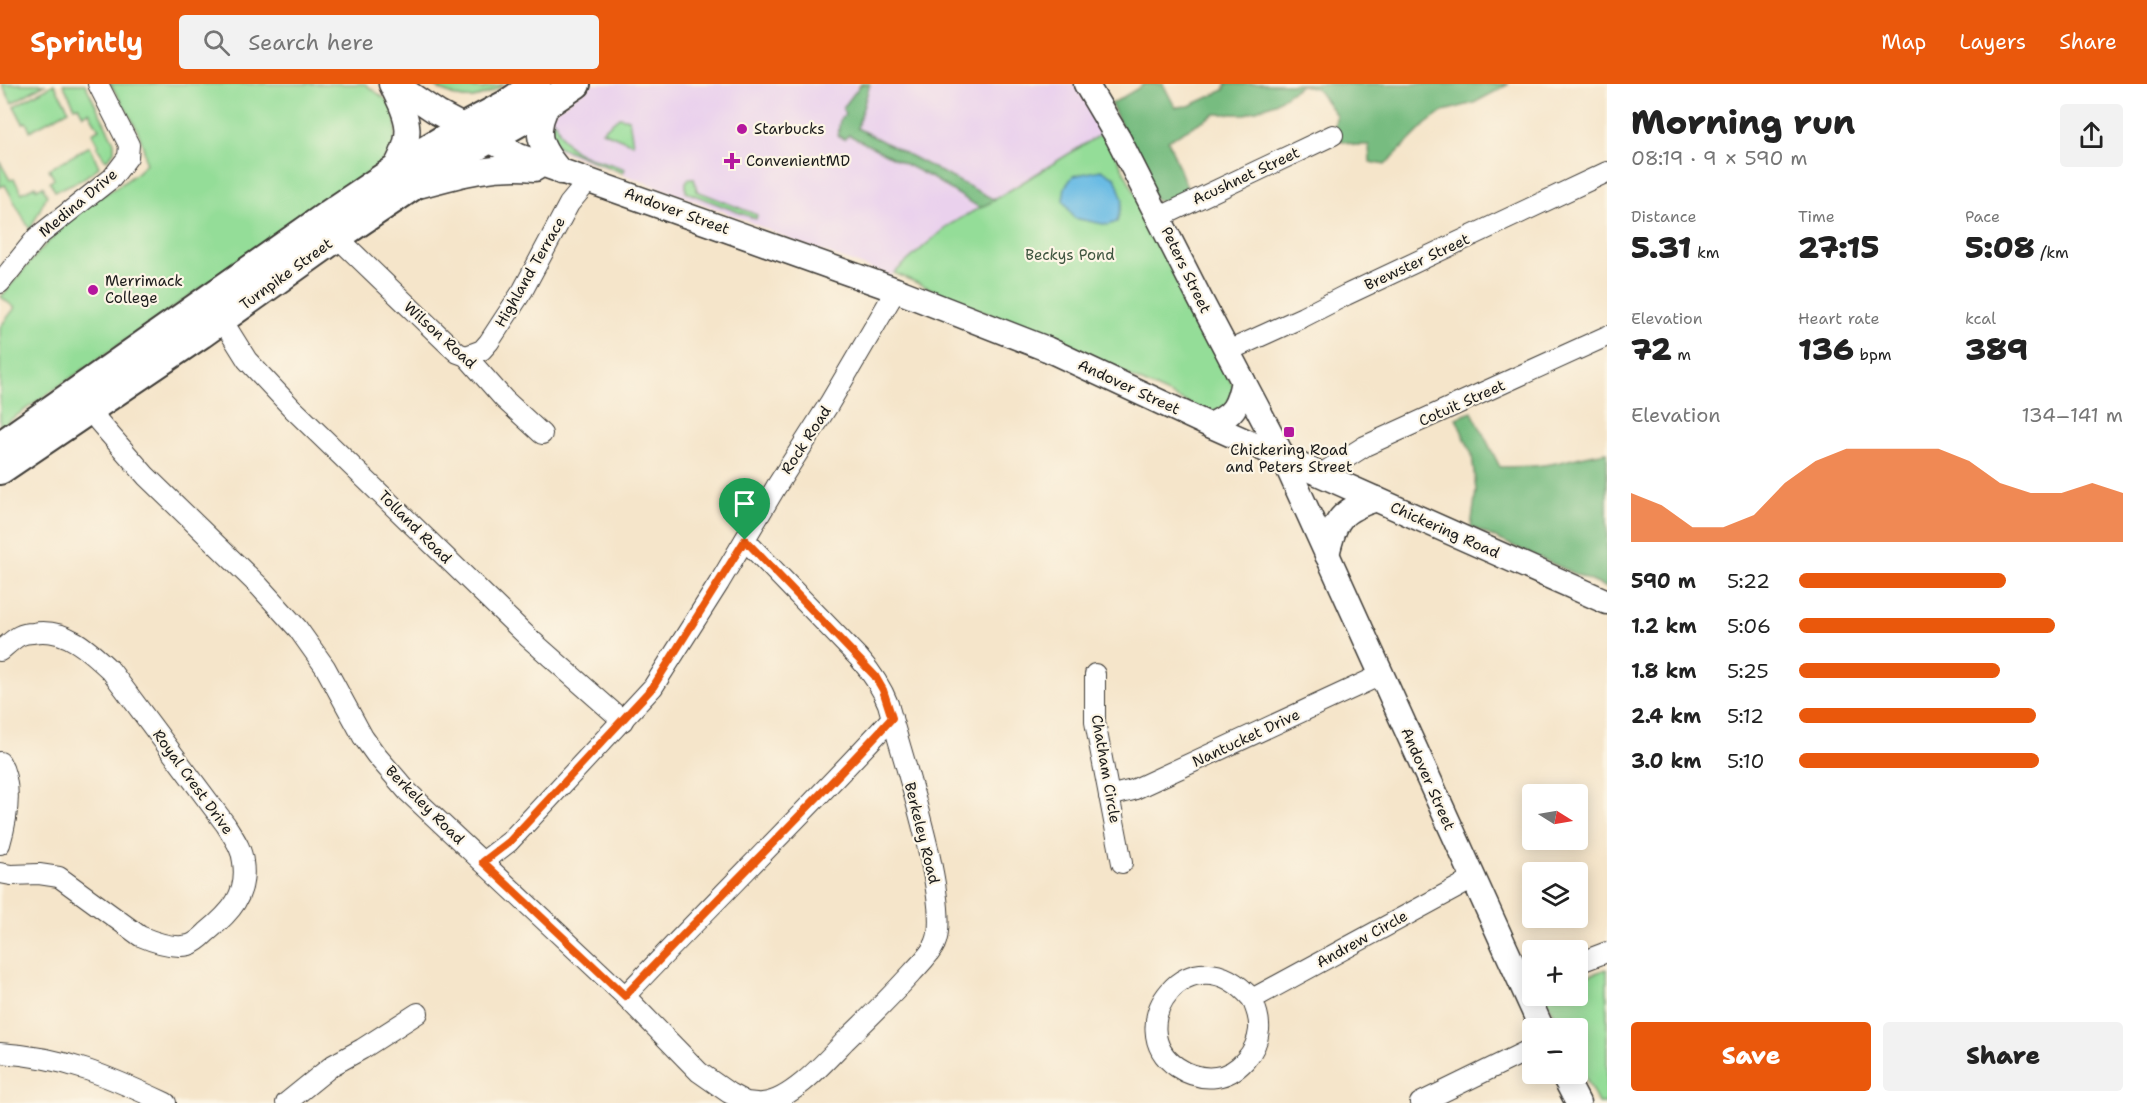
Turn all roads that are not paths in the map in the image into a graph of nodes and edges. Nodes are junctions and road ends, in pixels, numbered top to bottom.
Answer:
1 (98, 84) edge
2 (393, 84) edge
3 (576, 84) edge
4 (1086, 84) edge
5 (543, 93) edge
6 (475, 133) junction
7 (1333, 135) dead end
8 (561, 172) junction
9 (1607, 172) edge
10 (589, 180) junction
11 (401, 181) junction
12 (1160, 217) junction
13 (337, 237) junction
14 (0, 283) edge
15 (896, 290) junction
16 (222, 320) junction
17 (1607, 336) edge
18 (1228, 351) junction
19 (466, 356) junction
20 (1243, 381) junction
21 (91, 408) junction
22 (1210, 425) junction
23 (542, 434) dead end
24 (0, 446) edge
25 (1283, 458) junction
26 (0, 470) edge
27 (1321, 474) junction
28 (1376, 499) junction
29 (745, 540) junction
30 (1327, 555) junction
31 (1607, 603) edge
32 (0, 651) edge
33 (1095, 674) dead end
34 (1381, 675) junction
35 (892, 718) junction
36 (623, 721) junction
37 (0, 762) edge
38 (1109, 795) junction
39 (0, 844) edge
40 (483, 862) junction
41 (1122, 863) dead end
42 (0, 873) edge
43 (1473, 879) junction
44 (1607, 952) edge
45 (1588, 959) edge
46 (1522, 972) edge
47 (625, 996) junction
48 (1252, 999) junction
49 (418, 1013) dead end
50 (0, 1053) edge
51 (1522, 1053) edge
52 (1568, 1084) edge
53 (166, 1103) edge
54 (286, 1103) edge
55 (756, 1103) edge
56 (762, 1103) edge
57 (1419, 1103) edge
58 (1578, 1103) edge

1 - 14 street, Medina Drive
2 - 6 main road, Andover Street
2 - 11 main road
3 - 5 highway, Turnpike Street
4 - 12 main road, Peters Street
5 - 6 highway, Turnpike Street
5 - 8 main road
6 - 8 main road, Andover Street
6 - 11 highway, Turnpike Street
7 - 12 street, Acushnet Street
8 - 10 main road, Andover Street
8 - 11 main road
9 - 18 street, Brewster Street
10 - 15 main road, Andover Street
10 - 19 street, Highland Terrace
11 - 13 highway, Turnpike Street
11 - 24 highway, Turnpike Street
12 - 18 main road, Peters Street
13 - 16 highway, Turnpike Street
13 - 19 street, Wilson Road
15 - 22 main road, Andover Street
15 - 29 street, Rock Road
16 - 21 highway, Turnpike Street
16 - 36 street, Tolland Road
17 - 27 street, Cotuit Street
18 - 20 main road, Peters Street
19 - 23 street, Wilson Road
20 - 22 main road
20 - 25 main road, Peters Street
21 - 26 highway, Turnpike Street
21 - 40 street, Berkeley Road
22 - 25 main road, Andover Street
25 - 27 main road, Chickering Road
25 - 30 main road, Andover Street
27 - 28 main road, Chickering Road
28 - 30 main road
28 - 31 main road, Chickering Road
29 - 35 street, Berkeley Road
29 - 36 street, Rock Road
30 - 34 main road, Andover Street
32 - 42 street, Royal Crest Drive
33 - 38 street, Chatham Circle
34 - 38 street, Nantucket Drive
34 - 43 main road, Andover Street
35 - 47 street
35 - 56 street, Berkeley Road
36 - 40 street, Rock Road
37 - 39 street
38 - 41 street, Chatham Circle
40 - 47 street, Berkeley Road
43 - 46 main road, Andover Street
43 - 48 street, Andrew Circle
44 - 45 street
47 - 55 street, Berkeley Road
48 - 48 street
49 - 54 street
50 - 53 street
51 - 57 street
52 - 58 main road

